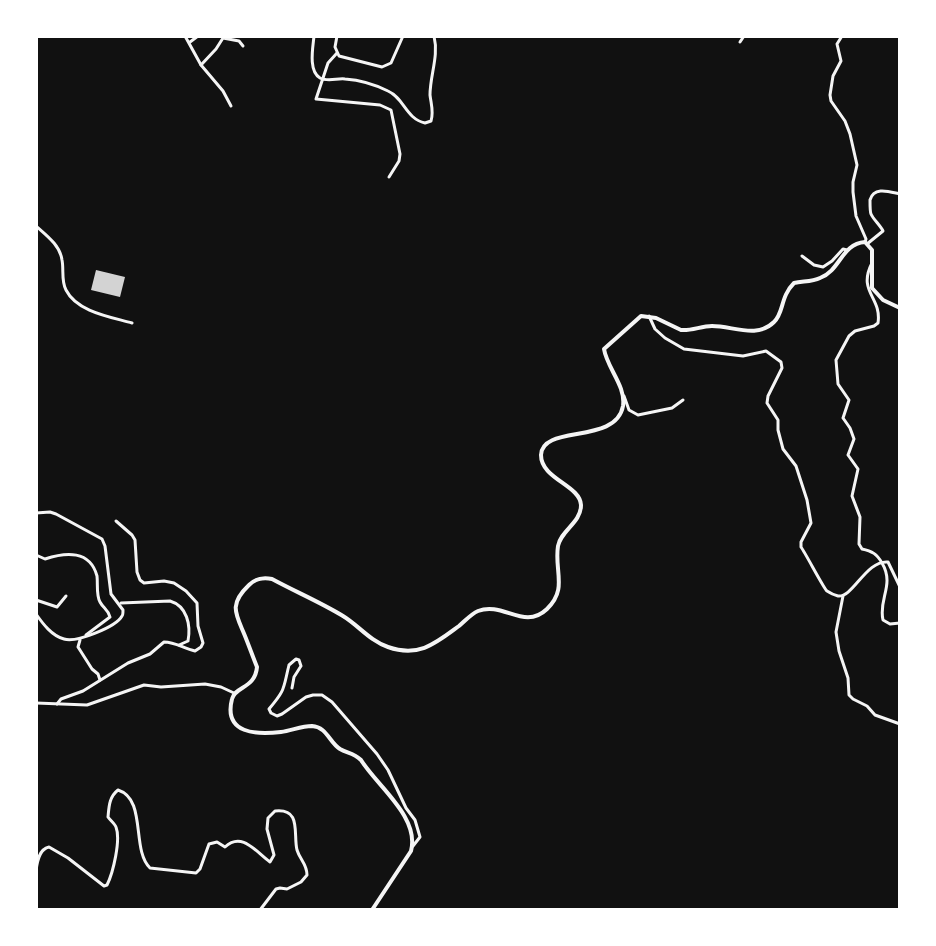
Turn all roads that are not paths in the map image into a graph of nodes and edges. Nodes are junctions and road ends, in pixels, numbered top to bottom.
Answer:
1 (185, 36) edge
2 (198, 36) edge
3 (314, 36) edge
4 (337, 36) edge
5 (403, 36) edge
6 (434, 36) edge
7 (744, 36) edge
8 (842, 36) edge
9 (190, 42) junction
10 (740, 42) dead end
11 (243, 46) dead end
12 (337, 53) junction
13 (201, 65) junction
14 (322, 79) junction
15 (231, 106) dead end
16 (389, 177) dead end
17 (900, 194) edge
18 (36, 226) edge
19 (866, 243) junction
20 (847, 250) junction
21 (802, 256) dead end
22 (873, 261) junction
23 (900, 308) edge
24 (649, 316) junction
25 (132, 323) dead end
26 (622, 393) junction
27 (683, 400) dead end
28 (900, 479) edge
29 (900, 493) edge
30 (36, 513) edge
31 (116, 521) dead end
32 (36, 555) edge
33 (881, 561) junction
34 (900, 587) edge
35 (66, 596) dead end
36 (843, 596) junction
37 (36, 600) edge
38 (119, 604) junction
39 (36, 614) edge
40 (900, 623) edge
41 (82, 638) junction
42 (179, 645) junction
43 (100, 680) junction
44 (292, 688) dead end
45 (234, 693) junction
46 (36, 703) edge
47 (57, 704) junction
48 (900, 724) edge
49 (413, 846) junction
50 (36, 871) edge
51 (260, 910) edge
52 (372, 910) edge

1 - 9 street
2 - 9 street
3 - 14 street
4 - 12 street
5 - 12 street
6 - 14 street
7 - 10 street
8 - 19 street
9 - 13 street
11 - 13 street
12 - 14 street
13 - 15 street
14 - 16 street
17 - 19 street
18 - 25 street
19 - 20 main road
19 - 22 main road
20 - 21 street
20 - 24 main road
22 - 23 main road
22 - 33 street
24 - 26 main road
24 - 36 street
26 - 27 street
26 - 45 main road
28 - 29 street
30 - 38 street
31 - 42 street
32 - 41 street
33 - 34 street
33 - 36 street
33 - 40 street
35 - 37 street
36 - 48 street
38 - 41 street
38 - 42 street
39 - 41 street
41 - 43 street
42 - 43 street
43 - 47 street
44 - 49 street
45 - 47 street
45 - 49 main road
46 - 47 street
49 - 52 main road
50 - 51 street

